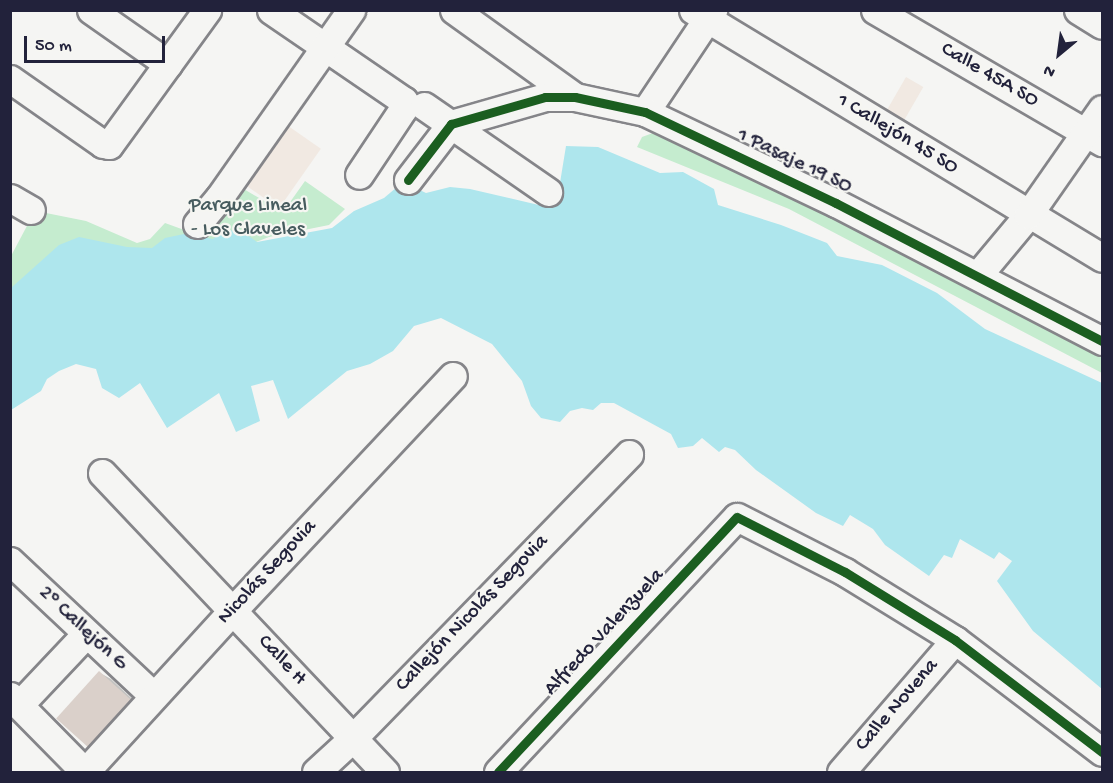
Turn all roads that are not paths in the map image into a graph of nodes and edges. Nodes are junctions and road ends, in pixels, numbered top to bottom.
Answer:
1 (91, 10) edge
2 (207, 10) edge
3 (271, 10) edge
4 (351, 10) edge
5 (454, 10) edge
6 (875, 10) edge
7 (1078, 10) edge
8 (704, 13) edge
9 (1102, 25) edge
10 (325, 46) junction
11 (168, 64) junction
12 (10, 79) edge
13 (575, 97) junction
14 (414, 103) junction
15 (1102, 109) edge
16 (645, 112) junction
17 (451, 124) junction
18 (1094, 137) edge
19 (359, 175) dead end
20 (408, 180) dead end
21 (548, 192) dead end
22 (1028, 214) junction
23 (197, 224) dead end
24 (1102, 258) edge
25 (978, 276) junction
26 (1102, 341) edge
27 (453, 376) dead end
28 (629, 454) dead end
29 (102, 473) dead end
30 (10, 561) edge
31 (233, 610) junction
32 (86, 634) junction
33 (955, 640) junction
34 (154, 696) junction
35 (15, 701) edge
36 (353, 738) junction
37 (1102, 752) edge
38 (85, 772) edge
39 (316, 772) edge
40 (385, 772) edge
41 (498, 772) edge
42 (841, 772) edge

1 - 11 street
2 - 11 street
3 - 10 street
4 - 10 street
5 - 13 street
6 - 18 street, Calle 45A SO
7 - 9 street
8 - 16 street
8 - 22 street, 1 Callejón 45 SO
10 - 14 street
10 - 23 street
11 - 12 street
13 - 16 street, 1 Pasaje 19 SO
13 - 17 street, 1 Pasaje 19 SO
14 - 17 street
14 - 19 street
15 - 18 street
16 - 25 street, 1 Pasaje 19 SO
17 - 20 street
17 - 21 street
18 - 22 street
22 - 24 street, 1 Callejón 45 SO
22 - 25 street
25 - 26 street, 1 Pasaje 19 SO
27 - 31 street, Nicolás Segovia
28 - 36 street, Callejón Nicolás Segovia
29 - 31 street, Calle H
30 - 32 street, 2º Callejón G
31 - 34 street, Nicolás Segovia
31 - 36 street, Calle H
32 - 34 street, 2º Callejón G
32 - 35 street
33 - 37 street
33 - 41 street, Alfredo Valenzuela
33 - 42 street, Calle Novena
34 - 38 street, Nicolás Segovia
35 - 38 street
36 - 39 street, Callejón Nicolás Segovia
36 - 40 street, Calle H

